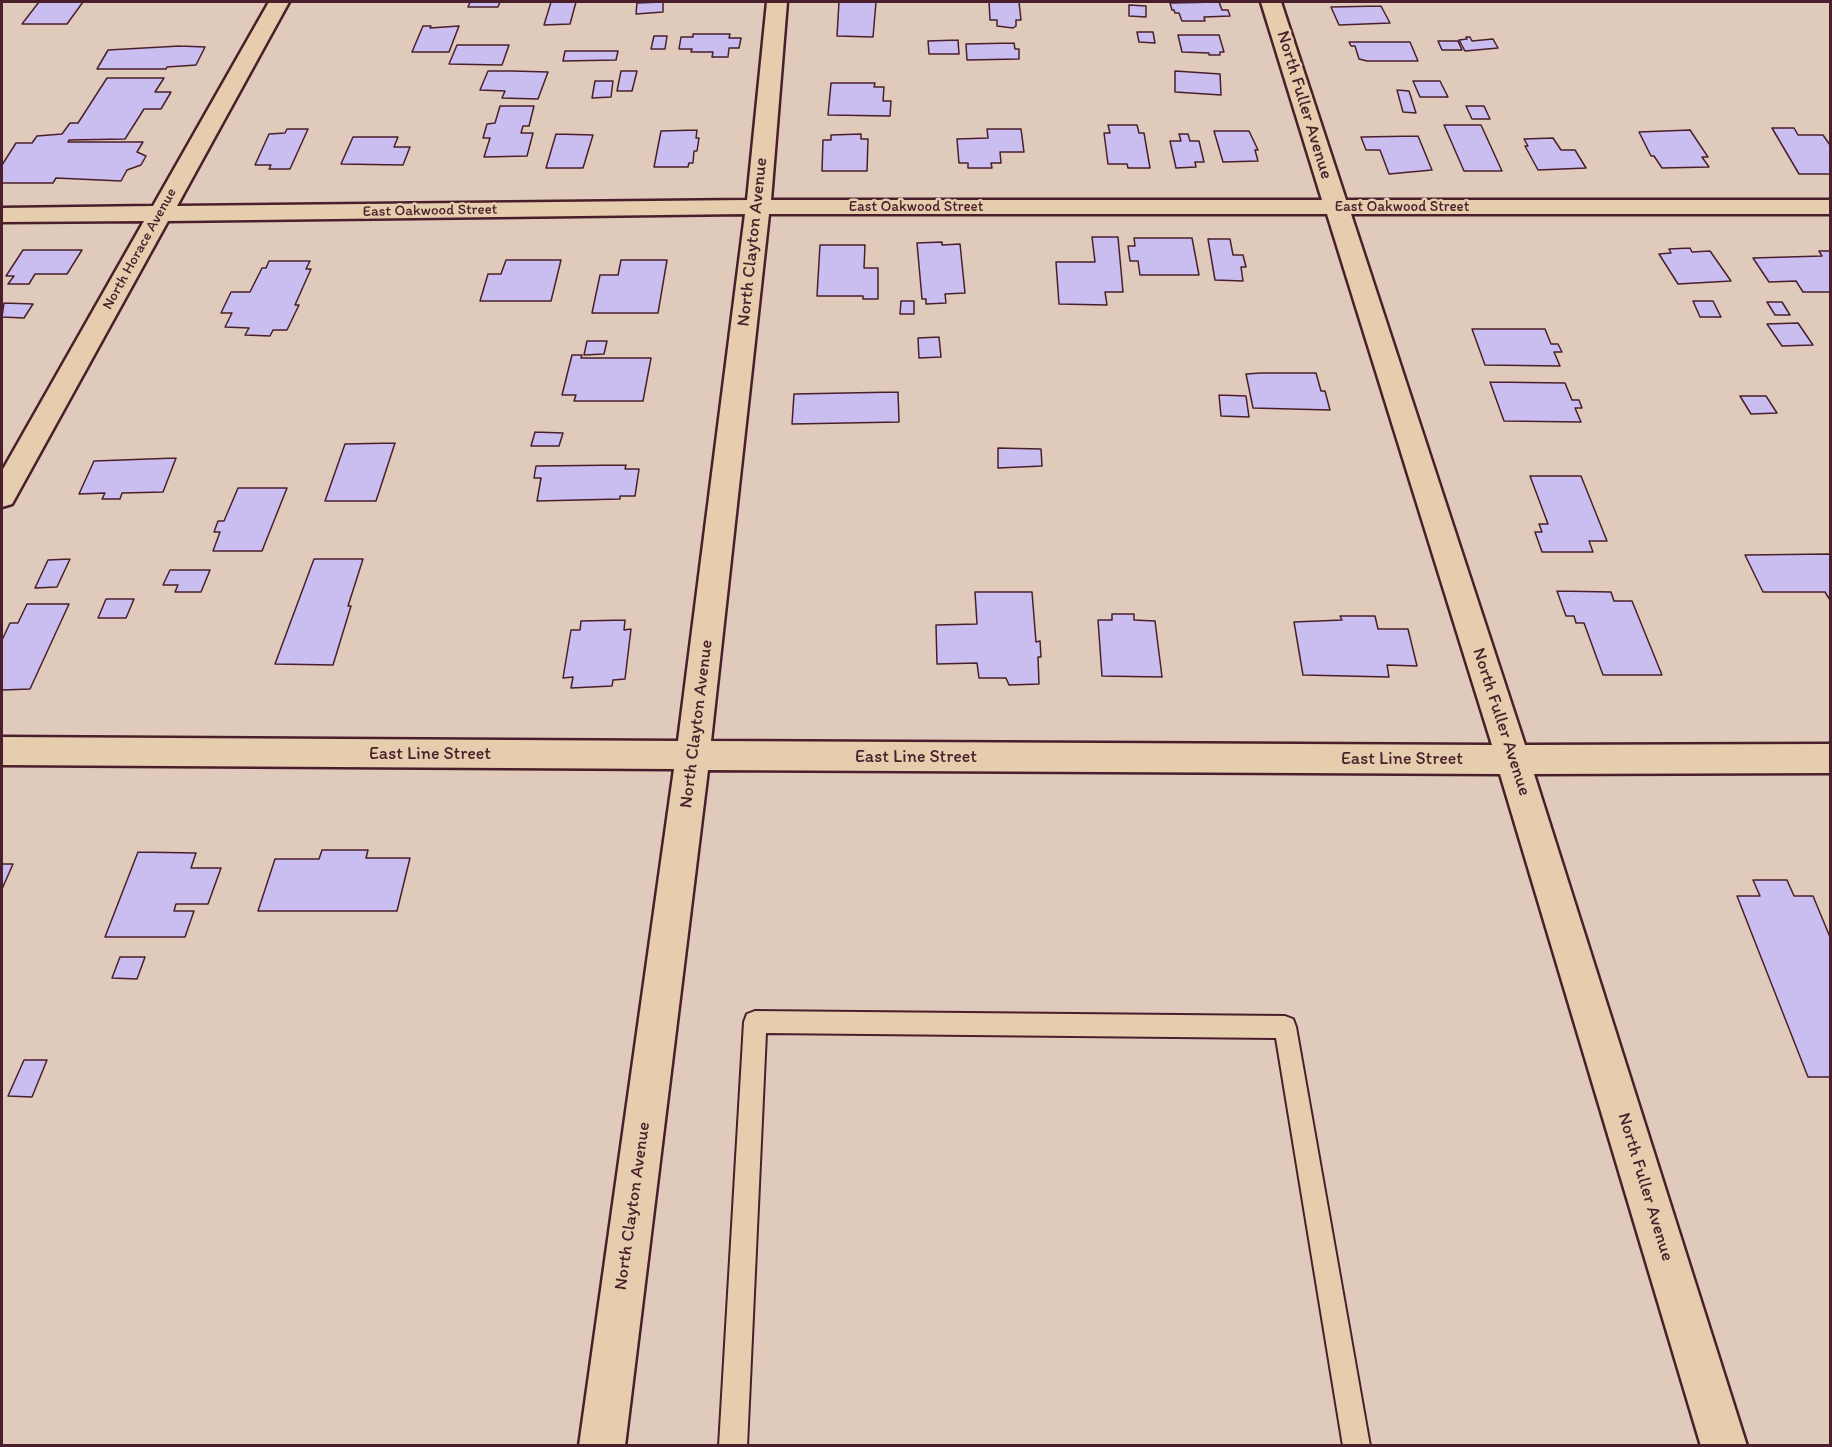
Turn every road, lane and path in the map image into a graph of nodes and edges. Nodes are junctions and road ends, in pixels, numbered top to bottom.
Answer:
1 (279, 2) edge
2 (777, 2) edge
3 (1271, 2) edge
4 (758, 207) junction
5 (1336, 207) junction
6 (1830, 207) edge
7 (159, 214) junction
8 (2, 215) edge
9 (2, 496) edge
10 (2, 751) edge
11 (693, 756) junction
12 (1830, 758) edge
13 (1513, 760) junction
14 (602, 1446) edge
15 (733, 1446) edge
16 (1357, 1446) edge
17 (1724, 1446) edge

1 - 7 street, North Horace Avenue
2 - 4 street, North Clayton Avenue
3 - 5 street, North Fuller Avenue
4 - 5 street, East Oakwood Street
4 - 7 street, East Oakwood Street
4 - 11 street, North Clayton Avenue
5 - 6 street, East Oakwood Street
5 - 13 street, North Fuller Avenue
7 - 8 street, East Oakwood Street
7 - 9 street, North Horace Avenue
10 - 11 street, East Line Street
11 - 13 street, East Line Street
11 - 14 street, North Clayton Avenue
12 - 13 street, East Line Street
13 - 17 street, North Fuller Avenue
15 - 16 lane

